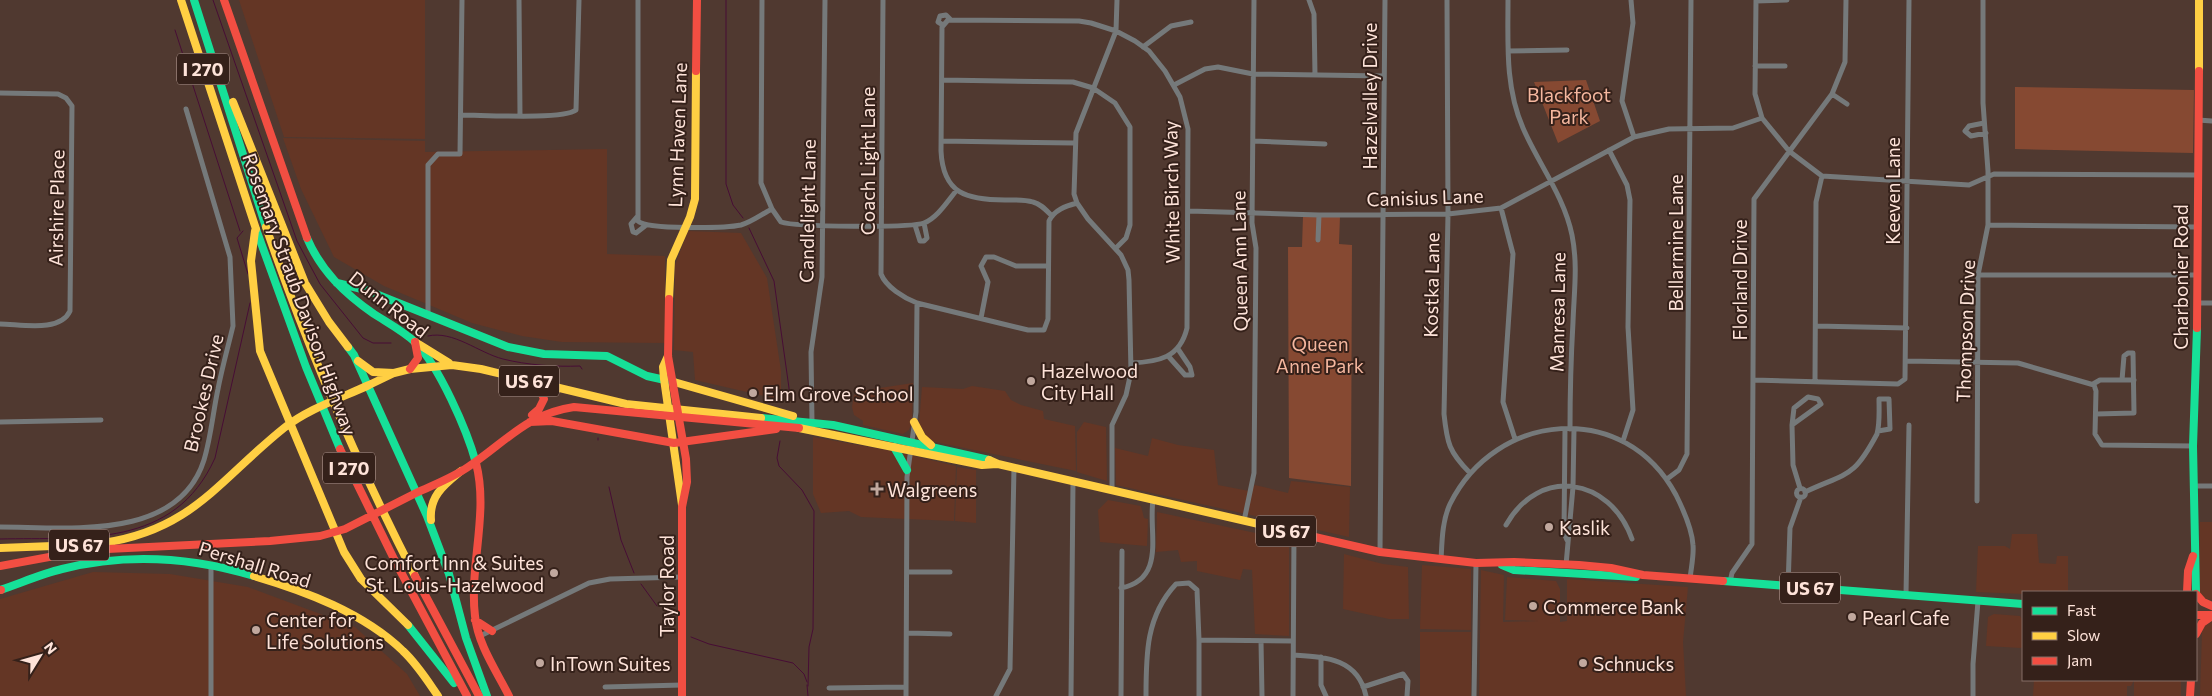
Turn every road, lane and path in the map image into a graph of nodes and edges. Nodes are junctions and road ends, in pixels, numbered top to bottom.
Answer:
1 (181, 0) edge
2 (194, 0) edge
3 (224, 0) edge
4 (462, 0) edge
5 (519, 0) edge
6 (579, 0) edge
7 (638, 0) edge
8 (697, 0) edge
9 (762, 0) edge
10 (825, 0) edge
11 (883, 0) edge
12 (1117, 0) edge
13 (1254, 0) edge
14 (1309, 0) edge
15 (1385, 0) edge
16 (1447, 0) edge
17 (1508, 0) edge
18 (1631, 0) edge
19 (1691, 0) edge
20 (1786, 0) edge
21 (1846, 0) edge
22 (1908, 0) edge
23 (1984, 0) edge
24 (2199, 0) edge
25 (1756, 1) edge
26 (1191, 22) dead end
27 (1116, 31) junction
28 (209, 46) junction
29 (1143, 47) junction
30 (1567, 50) dead end
31 (1508, 51) junction
32 (1755, 66) junction
33 (1785, 66) dead end
34 (1253, 74) junction
35 (1315, 75) junction
36 (1384, 76) junction
37 (942, 80) junction
38 (1174, 85) junction
39 (1093, 88) junction
40 (0, 93) edge
41 (1832, 94) junction
42 (1847, 104) dead end
43 (186, 109) dead end
44 (462, 115) junction
45 (520, 115) junction
46 (1762, 118) junction
47 (2198, 120) junction
48 (2212, 120) edge
49 (1984, 123) junction
50 (1691, 128) junction
51 (1986, 133) junction
52 (1634, 137) junction
53 (942, 141) junction
54 (1253, 141) junction
55 (1074, 143) junction
56 (1325, 144) dead end
57 (1609, 150) junction
58 (1790, 151) junction
59 (2198, 175) junction
60 (1822, 176) junction
61 (1988, 178) junction
62 (1551, 183) junction
63 (1907, 183) junction
64 (956, 191) junction
65 (1077, 202) junction
66 (1501, 208) junction
67 (772, 209) junction
68 (1189, 211) junction
69 (1252, 212) junction
70 (1383, 214) junction
71 (1448, 214) junction
72 (1319, 215) junction
73 (1052, 216) junction
74 (637, 217) junction
75 (924, 223) junction
76 (882, 224) junction
77 (822, 225) junction
78 (915, 225) junction
79 (1988, 225) junction
80 (645, 226) junction
81 (686, 226) junction
82 (2197, 227) junction
83 (255, 230) junction
84 (1318, 240) dead end
85 (1116, 248) junction
86 (1047, 266) junction
87 (1978, 275) junction
88 (2197, 275) junction
89 (336, 283) junction
90 (366, 290) junction
91 (374, 294) junction
92 (351, 296) junction
93 (917, 303) junction
94 (2198, 303) junction
95 (2212, 303) edge
96 (368, 309) junction
97 (428, 316) junction
98 (981, 318) junction
99 (0, 324) edge
100 (1816, 326) junction
101 (1907, 328) junction
102 (415, 342) junction
103 (1178, 349) junction
104 (668, 356) junction
105 (1169, 357) junction
106 (355, 358) junction
107 (1906, 361) junction
108 (1131, 363) junction
109 (1976, 364) junction
110 (432, 365) junction
111 (452, 365) junction
112 (361, 369) junction
113 (410, 369) junction
114 (394, 373) junction
115 (664, 379) junction
116 (524, 380) junction
117 (1754, 380) junction
118 (2122, 380) junction
119 (2134, 380) junction
120 (1815, 381) junction
121 (674, 382) junction
122 (2093, 384) junction
123 (369, 385) junction
124 (276, 390) junction
125 (655, 411) junction
126 (669, 411) joint
127 (680, 412) joint
128 (692, 414) junction
129 (2096, 414) junction
130 (101, 420) dead end
131 (0, 422) edge
132 (812, 422) junction
133 (914, 422) junction
134 (292, 423) junction
135 (1792, 424) junction
136 (1909, 425) dead end
137 (518, 427) junction
138 (795, 428) junction
139 (1569, 429) junction
140 (1878, 431) junction
141 (276, 434) junction
142 (1515, 439) junction
143 (1623, 441) junction
144 (911, 442) junction
145 (674, 443) junction
146 (684, 443) junction
147 (2193, 446) junction
148 (894, 447) junction
149 (933, 447) junction
150 (909, 450) junction
151 (998, 464) junction
152 (1014, 467) junction
153 (464, 469) junction
154 (907, 470) junction
155 (1470, 473) junction
156 (1667, 479) junction
157 (1073, 481) junction
158 (2194, 486) junction
159 (2212, 486) edge
160 (1564, 487) junction
161 (1572, 487) junction
162 (1800, 488) junction
163 (1112, 490) junction
164 (1805, 492) junction
165 (416, 494) junction
166 (1801, 497) junction
167 (1153, 500) junction
168 (1977, 501) dead end
169 (682, 507) junction
170 (1244, 521) junction
171 (1506, 525) dead end
172 (0, 527) edge
173 (336, 533) junction
174 (1294, 533) junction
175 (1632, 539) dead end
176 (1567, 540) junction
177 (439, 547) junction
178 (0, 548) edge
179 (1122, 551) dead end
180 (1380, 552) junction
181 (2194, 554) junction
182 (1441, 560) junction
183 (1476, 563) junction
184 (211, 565) junction
185 (0, 566) edge
186 (1566, 570) junction
187 (908, 572) junction
188 (950, 572) dead end
189 (682, 577) junction
190 (1690, 579) junction
191 (1730, 582) junction
192 (1788, 587) junction
193 (1121, 588) junction
194 (0, 590) edge
195 (2187, 591) edge
196 (2196, 591) edge
197 (2197, 594) edge
198 (1906, 595) junction
199 (1978, 601) junction
200 (2022, 604) edge
201 (2197, 606) edge
202 (2212, 607) edge
203 (2197, 615) edge
204 (2212, 616) edge
205 (475, 620) junction
206 (492, 631) junction
207 (2197, 632) edge
208 (906, 633) junction
209 (950, 634) dead end
210 (480, 636) junction
211 (1199, 640) junction
212 (1262, 641) junction
213 (1293, 641) junction
214 (1294, 655) junction
215 (1321, 657) junction
216 (2190, 681) edge
217 (682, 685) junction
218 (605, 687) dead end
219 (906, 687) junction
220 (1363, 687) junction
221 (829, 688) dead end
222 (211, 696) edge
223 (438, 696) edge
224 (465, 696) edge
225 (479, 696) edge
226 (487, 696) edge
227 (509, 696) edge
228 (682, 696) edge
229 (906, 696) edge
230 (996, 696) edge
231 (1071, 696) edge
232 (1121, 696) edge
233 (1146, 696) edge
234 (1199, 696) edge
235 (1262, 696) edge
236 (1293, 696) edge
237 (1326, 696) edge
238 (1366, 696) edge
239 (1407, 696) edge
240 (1474, 696) edge
241 (1973, 696) edge
242 (2190, 696) edge

1 - 83 main road, Rosemary Straub Davison Highway / I 270
2 - 28 main road, Rosemary Straub Davison Highway / I 270
3 - 89 main road, Dunn Road
4 - 44 street
5 - 45 street
6 - 45 street
7 - 74 street
8 - 81 main road, Lynn Haven Lane
9 - 67 street
10 - 77 street, Candlelight Lane
11 - 76 street, Coach Light Lane
12 - 27 street
13 - 34 street, Queen Ann Lane
14 - 35 street
15 - 36 street, Hazelvalley Drive
16 - 71 street, Kostka Lane
17 - 31 street, Manresa Lane
18 - 52 street
19 - 50 street, Bellarmine Lane
20 - 25 street
21 - 41 street, Florland Drive
22 - 63 street, Keeven Lane
23 - 49 street, Thompson Drive
24 - 47 main road, Charbonier Road
25 - 32 street
26 - 29 street
27 - 29 street, White Birch Way
27 - 37 street, White Birch Way
27 - 39 street
28 - 106 main road
28 - 225 main road, Rosemary Straub Davison Highway / I 270
29 - 38 street, White Birch Way
30 - 31 street
31 - 62 street, Manresa Lane
32 - 33 street
32 - 46 street
34 - 35 street
34 - 38 street
34 - 54 street, Queen Ann Lane
35 - 36 street
36 - 70 street, Hazelvalley Drive
37 - 39 street
37 - 53 street
38 - 68 street, White Birch Way
39 - 55 street
39 - 85 street
40 - 99 street, Airshire Place
41 - 42 street
41 - 58 street, Florland Drive
43 - 172 street, Brookes Drive
44 - 45 street
44 - 97 street
46 - 50 street, Canisius Lane
46 - 58 street
47 - 48 street
47 - 59 main road, Charbonier Road
49 - 51 street, Thompson Drive
49 - 51 street
50 - 52 street, Canisius Lane
50 - 156 street, Bellarmine Lane
51 - 61 street, Thompson Drive
52 - 57 street, Canisius Lane
53 - 55 street
53 - 64 street
54 - 56 street
54 - 69 street, Queen Ann Lane
55 - 65 street
57 - 62 street, Canisius Lane
57 - 143 street
58 - 60 street
58 - 117 street, Florland Drive
59 - 61 street
59 - 82 main road, Charbonier Road
60 - 63 street
60 - 100 street
61 - 63 street
61 - 79 street, Thompson Drive
62 - 66 street, Canisius Lane
62 - 139 street, Manresa Lane
63 - 101 street, Keeven Lane
64 - 73 street
64 - 75 street
65 - 73 street
65 - 85 street
66 - 71 street, Canisius Lane
66 - 142 street
67 - 77 street
67 - 81 street
68 - 69 street, Canisius Lane
68 - 103 street, White Birch Way
69 - 72 street, Canisius Lane
69 - 170 street, Queen Ann Lane
70 - 71 street, Canisius Lane
70 - 72 street, Canisius Lane
70 - 180 street, Hazelvalley Drive
71 - 155 street, Kostka Lane
72 - 84 street
73 - 86 street
74 - 80 street
74 - 80 street
75 - 78 street
75 - 78 street
76 - 77 street
76 - 78 street
76 - 93 street, Coach Light Lane
77 - 132 street, Candlelight Lane
79 - 82 street
79 - 87 street, Thompson Drive
80 - 81 street
81 - 104 main road, Lynn Haven Lane
82 - 88 main road, Charbonier Road
83 - 124 main road
83 - 224 main road, Rosemary Straub Davison Highway / I 270
85 - 108 street
86 - 98 street
86 - 98 street
87 - 88 street
87 - 109 street, Thompson Drive
88 - 94 main road, Charbonier Road
89 - 90 main road
89 - 92 main road, Dunn Road
90 - 91 main road
90 - 92 main road
91 - 96 main road
91 - 97 main road
92 - 96 main road, Dunn Road
93 - 98 street
93 - 133 street
94 - 95 street
94 - 147 main road, Charbonier Road
96 - 102 main road, Dunn Road
97 - 115 main road
100 - 101 street
100 - 120 street
101 - 107 street, Keeven Lane
102 - 110 main road, Dunn Road
102 - 111 main road
102 - 113 main road
103 - 105 street, White Birch Way
103 - 105 street
104 - 115 main road, Lynn Haven Lane
104 - 121 main road, Lynn Haven Lane
105 - 108 street, White Birch Way
106 - 112 main road
106 - 114 main road
107 - 109 street
107 - 120 street, Keeven Lane
108 - 163 street
109 - 122 street
109 - 168 street, Thompson Drive
110 - 111 main road, US 67
110 - 113 main road, US 67
110 - 205 main road, Dunn Road
111 - 116 main road, US 67
112 - 114 main road
112 - 123 main road
113 - 114 main road, US 67
114 - 123 main road, US 67
115 - 121 main road
115 - 126 main road, Lynn Haven Lane
116 - 125 main road, US 67
116 - 137 main road
117 - 120 street
117 - 191 street, Florland Drive
118 - 119 street
118 - 119 street
118 - 122 street
119 - 129 street
121 - 127 main road, Lynn Haven Lane
121 - 132 main road
122 - 129 street
123 - 134 main road, US 67
123 - 165 main road
124 - 134 main road
124 - 141 main road
125 - 128 main road, US 67
125 - 137 main road, US 67
126 - 145 main road, Taylor Road
127 - 146 main road, Taylor Road
128 - 132 main road, US 67
128 - 138 main road, US 67
129 - 147 street
130 - 131 street
132 - 144 main road, US 67
133 - 144 street
133 - 149 main road
134 - 141 main road, US 67
134 - 173 main road
135 - 135 street
135 - 162 street
136 - 198 street
137 - 145 main road
137 - 153 main road, US 67
138 - 146 main road
138 - 148 main road, US 67
139 - 142 street
139 - 143 street
139 - 160 street, Manresa Lane
139 - 161 street, Manresa Lane
140 - 140 street
140 - 164 street
141 - 178 main road, US 67
142 - 155 street
143 - 156 street
144 - 149 main road, US 67
144 - 150 street
145 - 146 main road
145 - 169 main road, Taylor Road
146 - 169 main road, Taylor Road
147 - 158 main road, Charbonier Road
148 - 150 main road, US 67
148 - 154 main road
149 - 151 main road, US 67
150 - 151 main road, US 67
150 - 154 street
151 - 152 main road, US 67
152 - 157 main road, US 67
152 - 230 street
153 - 165 main road, US 67
153 - 177 main road
154 - 187 street
155 - 182 street
156 - 190 street
157 - 163 main road, US 67
157 - 231 street
158 - 159 street
158 - 181 main road, Charbonier Road
160 - 161 street
160 - 171 street
160 - 176 street, Manresa Lane
161 - 175 street
161 - 176 street, Manresa Lane
162 - 164 street
162 - 166 street
163 - 167 main road, US 67
164 - 166 street
165 - 173 main road, US 67
165 - 177 main road
166 - 192 street
167 - 170 main road, US 67
167 - 193 street
169 - 189 main road, Taylor Road
170 - 174 main road, US 67
173 - 185 main road, US 67
173 - 224 main road
174 - 180 main road, US 67
174 - 213 street
176 - 186 street, Manresa Lane
177 - 226 main road
179 - 193 street
180 - 182 main road, US 67
181 - 195 main road, Charbonier Road
181 - 196 main road, Charbonier Road
182 - 183 main road, US 67
183 - 186 main road, US 67
183 - 240 street
184 - 194 main road, Pershall Road
184 - 222 street
184 - 223 main road, Pershall Road
186 - 190 main road, US 67
187 - 188 street
187 - 208 street
189 - 206 street
189 - 217 main road, Taylor Road
190 - 191 main road, US 67
191 - 192 main road, US 67
192 - 198 main road, US 67
193 - 232 street
197 - 202 main road
198 - 199 main road, US 67
199 - 200 main road, US 67
199 - 241 street
201 - 202 main road
203 - 204 main road
204 - 207 main road
205 - 206 main road
205 - 210 main road, Dunn Road
206 - 210 street
208 - 209 street
208 - 219 street
210 - 227 main road, Dunn Road
211 - 212 street
211 - 233 street
211 - 234 street
212 - 213 street
212 - 235 street
213 - 214 street
214 - 215 street
214 - 236 street
215 - 220 street
215 - 237 street
216 - 242 main road
217 - 218 street
217 - 228 main road, Taylor Road
219 - 221 street
219 - 229 street
220 - 238 street
220 - 239 street

